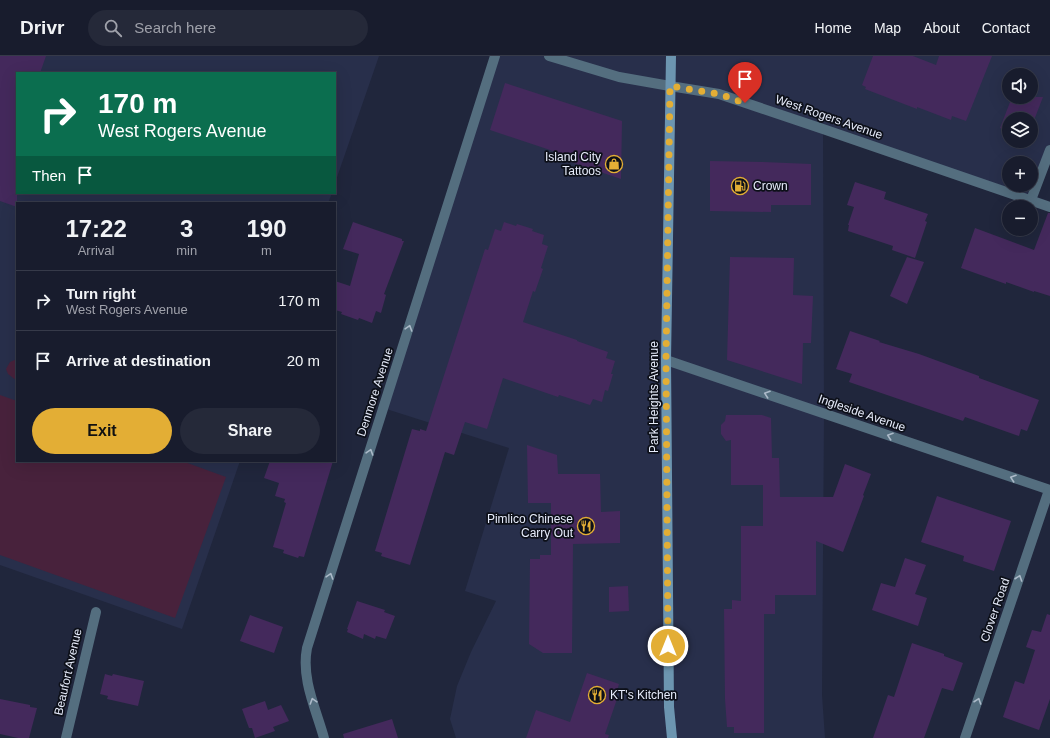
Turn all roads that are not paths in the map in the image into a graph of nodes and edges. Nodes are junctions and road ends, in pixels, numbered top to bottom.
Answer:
1 (494, 56) edge
2 (549, 56) edge
3 (671, 56) edge
4 (670, 86) junction
5 (1050, 150) edge
6 (1031, 200) joint
7 (1038, 203) edge
8 (1050, 207) edge
9 (666, 360) junction
10 (1049, 490) edge
11 (96, 612) dead end
12 (66, 738) edge
13 (324, 738) edge
14 (672, 738) edge
15 (965, 738) edge

13 -> 1 street, Denmore Avenue
2 - 4 street, West Rogers Avenue
3 - 4 main road, Park Heights Avenue
4 - 6 street, West Rogers Avenue
4 - 9 main road, Park Heights Avenue
5 - 6 street
7 - 8 street, West Rogers Avenue
10 -> 9 street, Ingleside Avenue
9 - 14 main road, Park Heights Avenue
15 -> 10 street, Clover Road
11 - 12 street, Beaufort Avenue

